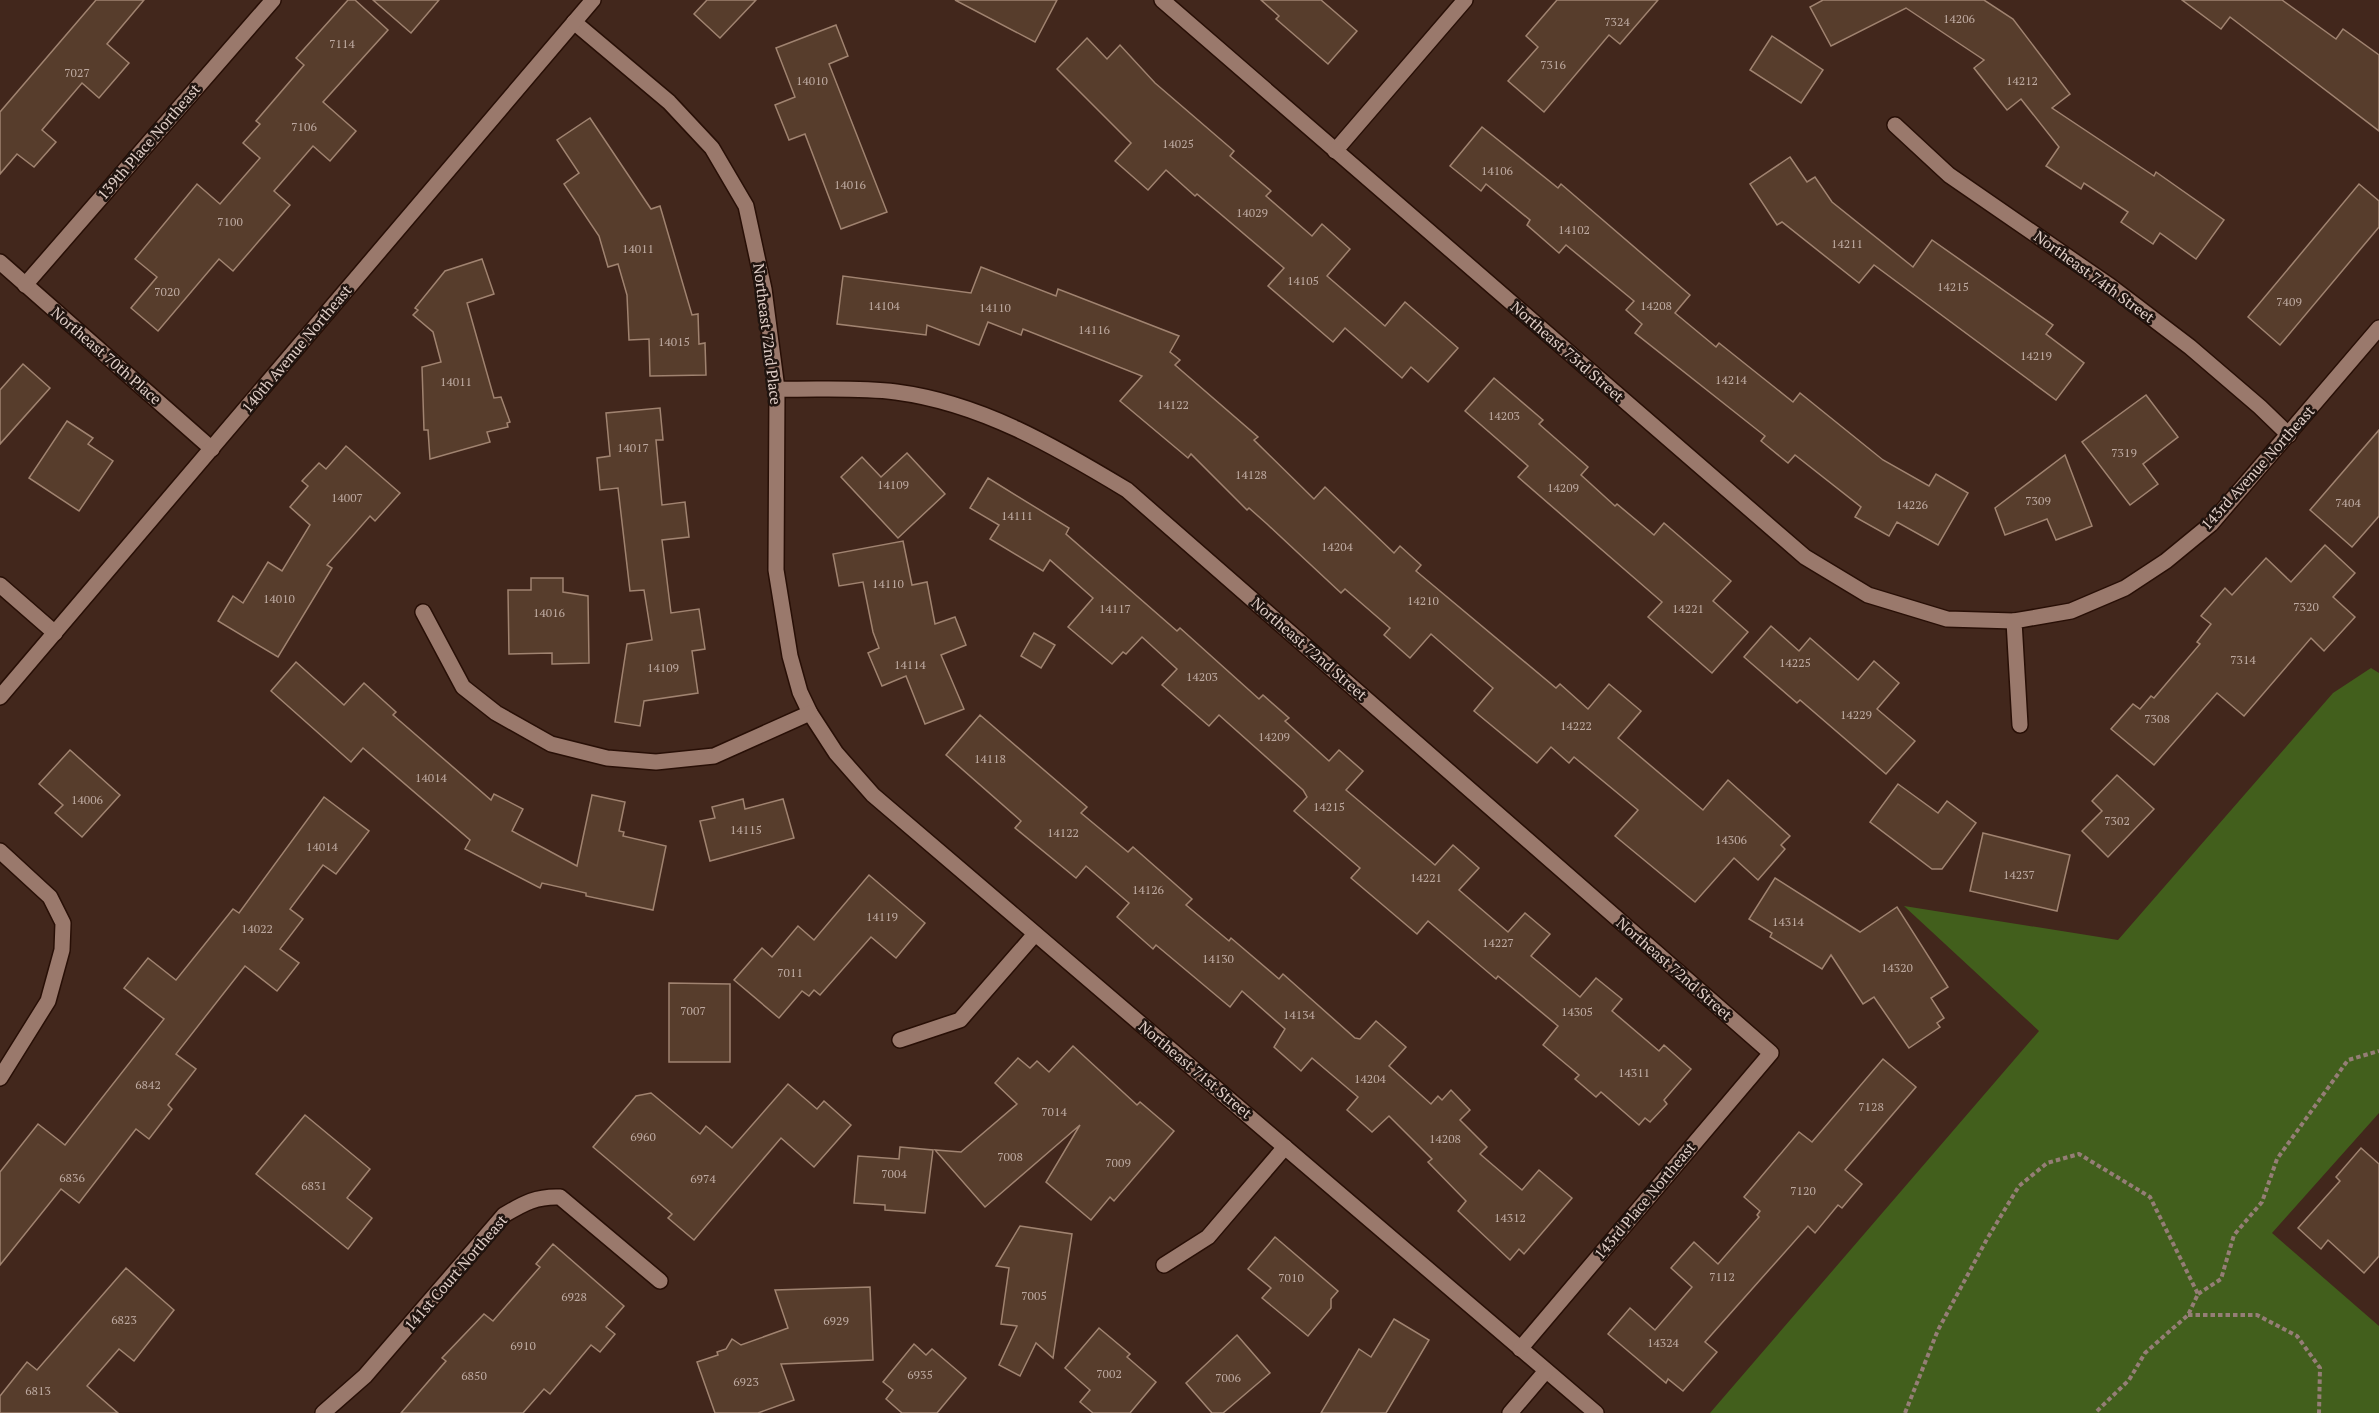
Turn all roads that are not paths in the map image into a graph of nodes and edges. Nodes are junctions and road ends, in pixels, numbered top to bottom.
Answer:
1 (273, 0) edge
2 (593, 0) edge
3 (1162, 0) edge
4 (1465, 0) edge
5 (574, 22) junction
6 (1895, 125) dead end
7 (1335, 151) junction
8 (0, 262) edge
9 (25, 285) junction
10 (2379, 328) edge
11 (777, 389) junction
12 (2289, 435) junction
13 (212, 449) junction
14 (0, 585) edge
15 (423, 612) dead end
16 (2014, 621) junction
17 (55, 633) junction
18 (0, 697) edge
19 (810, 713) junction
20 (2020, 725) dead end
21 (0, 851) edge
22 (1035, 934) junction
23 (900, 1040) dead end
24 (1771, 1053) joint
25 (0, 1078) edge
26 (1285, 1147) junction
27 (1164, 1265) dead end
28 (660, 1281) dead end
29 (1520, 1349) junction
30 (1545, 1372) junction
31 (323, 1413) edge
32 (1510, 1413) edge
33 (1596, 1413) edge

1 - 9 street, 139th Place Northeast
2 - 5 street, 140th Avenue Northeast
3 - 7 street, Northeast 73rd Street
4 - 7 street
5 - 11 street, Northeast 72nd Place
5 - 13 street, 140th Avenue Northeast
6 - 12 street, Northeast 74th Street
7 - 16 street, Northeast 73rd Street
8 - 9 street, Northeast 70th Place
9 - 13 street, Northeast 70th Place
10 - 12 street, 143rd Avenue Northeast
11 - 19 street, Northeast 72nd Place
11 - 24 street, Northeast 72nd Street
12 - 16 street, 143rd Avenue Northeast
13 - 17 street, 140th Avenue Northeast
14 - 17 street
15 - 19 street
16 - 20 street
17 - 18 street, 140th Avenue Northeast
19 - 22 street, Northeast 71st Street
21 - 25 street
22 - 23 street
22 - 26 street, Northeast 71st Street
24 - 29 street, 143rd Place Northeast
26 - 27 street
26 - 29 street, Northeast 71st Street
28 - 31 street, 141st Court Northeast
29 - 30 street, Northeast 71st Street
30 - 32 street
30 - 33 street, Northeast 71st Street

